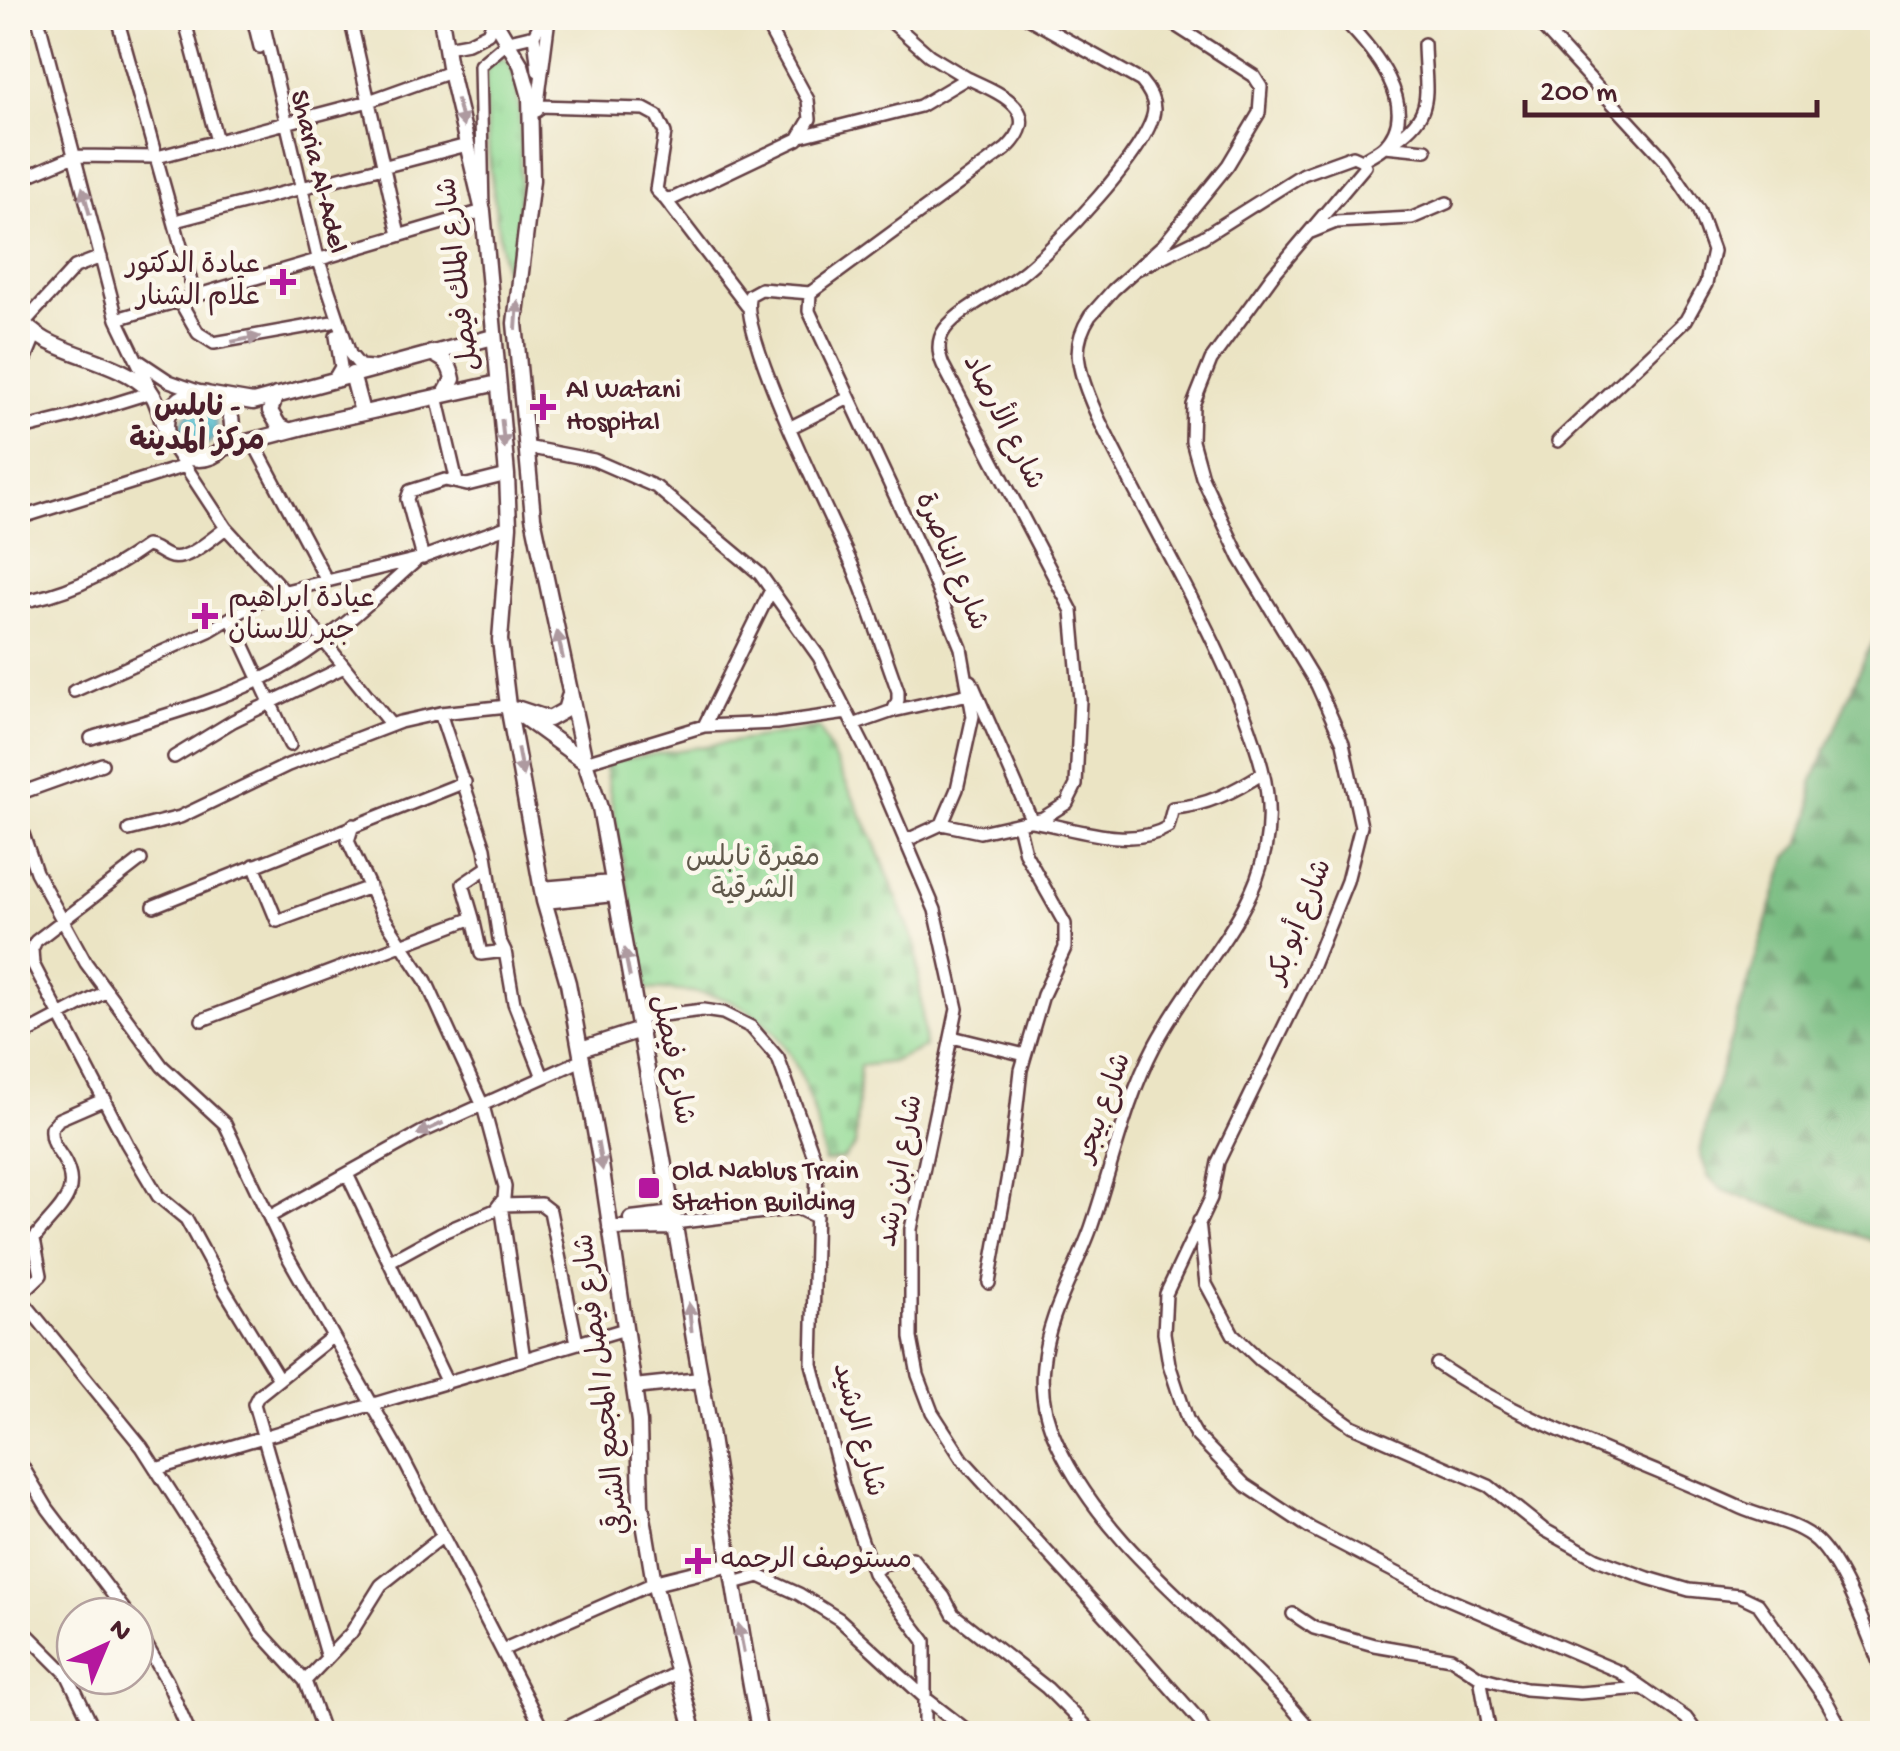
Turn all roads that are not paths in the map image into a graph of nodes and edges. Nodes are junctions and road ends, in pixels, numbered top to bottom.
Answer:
1 (38, 18) edge
2 (117, 18) edge
3 (184, 18) edge
4 (253, 18) edge
5 (262, 18) edge
6 (350, 18) edge
7 (441, 18) edge
8 (493, 18) edge
9 (546, 18) edge
10 (763, 18) edge
11 (886, 18) edge
12 (1028, 18) edge
13 (1164, 18) edge
14 (1342, 18) edge
15 (1534, 18) edge
16 (534, 35) junction
17 (509, 41) junction
18 (1424, 44) dead end
19 (446, 47) junction
20 (450, 72) junction
21 (968, 79) junction
22 (541, 90) junction
23 (369, 102) junction
24 (538, 106) junction
25 (282, 125) junction
26 (801, 136) junction
27 (531, 140) junction
28 (218, 142) junction
29 (467, 145) junction
30 (1385, 146) junction
31 (1426, 150) dead end
32 (74, 156) junction
33 (157, 157) junction
34 (1362, 160) junction
35 (383, 167) junction
36 (18, 180) edge
37 (298, 190) junction
38 (665, 198) junction
39 (1447, 203) dead end
40 (483, 211) junction
41 (175, 221) junction
42 (1307, 234) junction
43 (399, 236) junction
44 (101, 257) junction
45 (316, 259) junction
46 (1135, 270) junction
47 (810, 293) junction
48 (195, 296) junction
49 (180, 300) junction
50 (747, 306) junction
51 (117, 319) junction
52 (20, 320) edge
53 (332, 322) junction
54 (35, 336) junction
55 (340, 336) junction
56 (493, 336) junction
57 (131, 346) junction
58 (431, 353) junction
59 (107, 362) junction
60 (139, 362) junction
61 (24, 363) dead end
62 (376, 367) junction
63 (352, 374) junction
64 (334, 378) junction
65 (498, 383) junction
66 (152, 392) junction
67 (206, 394) junction
68 (276, 395) junction
69 (441, 395) junction
70 (849, 398) junction
71 (362, 412) junction
72 (790, 427) junction
73 (18, 430) edge
74 (288, 430) junction
75 (252, 440) junction
76 (170, 441) junction
77 (1558, 441) dead end
78 (526, 447) junction
79 (224, 448) junction
80 (185, 466) junction
81 (507, 475) junction
82 (457, 482) junction
83 (20, 518) edge
84 (509, 526) junction
85 (226, 528) junction
86 (421, 558) junction
87 (326, 581) junction
88 (771, 590) junction
89 (284, 592) junction
90 (18, 602) edge
91 (231, 618) junction
92 (322, 640) junction
93 (963, 664) junction
94 (344, 666) junction
95 (259, 679) junction
96 (74, 691) dead end
97 (570, 692) junction
98 (969, 694) junction
99 (271, 704) junction
100 (508, 706) junction
101 (893, 711) junction
102 (440, 712) junction
103 (850, 719) junction
104 (391, 725) junction
105 (704, 726) junction
106 (92, 738) dead end
107 (290, 745) dead end
108 (174, 758) dead end
109 (585, 762) junction
110 (102, 764) dead end
111 (1263, 773) junction
112 (465, 782) junction
113 (18, 794) edge
114 (18, 819) edge
115 (1032, 822) junction
116 (942, 824) junction
117 (1018, 824) junction
118 (353, 825) junction
119 (129, 830) dead end
120 (905, 841) junction
121 (141, 860) dead end
122 (254, 866) junction
123 (488, 867) junction
124 (370, 886) junction
125 (613, 888) junction
126 (543, 895) junction
127 (154, 906) dead end
128 (473, 918) junction
129 (64, 922) junction
130 (402, 945) junction
131 (505, 951) junction
132 (107, 991) junction
133 (58, 1017) junction
134 (202, 1020) dead end
135 (639, 1024) junction
136 (18, 1038) edge
137 (952, 1038) junction
138 (582, 1054) junction
139 (1026, 1055) junction
140 (544, 1078) junction
141 (105, 1099) junction
142 (482, 1106) junction
143 (347, 1174) junction
144 (501, 1204) junction
145 (268, 1217) junction
146 (816, 1217) junction
147 (674, 1222) junction
148 (1198, 1222) junction
149 (610, 1224) junction
150 (390, 1261) junction
151 (989, 1283) dead end
152 (18, 1296) edge
153 (625, 1329) junction
154 (334, 1336) junction
155 (577, 1343) junction
156 (524, 1359) junction
157 (1437, 1364) dead end
158 (280, 1379) junction
159 (700, 1380) junction
160 (447, 1382) junction
161 (634, 1387) junction
162 (373, 1405) junction
163 (262, 1438) junction
164 (18, 1459) edge
165 (156, 1470) junction
166 (443, 1536) junction
167 (731, 1564) junction
168 (873, 1573) junction
169 (734, 1583) junction
170 (654, 1584) junction
171 (114, 1596) edge
172 (1293, 1614) dead end
173 (18, 1625) edge
174 (502, 1650) junction
175 (327, 1658) junction
176 (155, 1661) edge
177 (1882, 1670) edge
178 (676, 1673) junction
179 (1480, 1677) junction
180 (305, 1681) junction
181 (1642, 1688) junction
182 (924, 1698) junction
183 (758, 1733) edge
184 (1844, 1733) edge
185 (96, 1734) edge
186 (190, 1734) edge
187 (324, 1734) edge
188 (545, 1734) edge
189 (554, 1734) edge
190 (694, 1734) edge
191 (925, 1734) edge
192 (972, 1734) edge
193 (1087, 1734) edge
194 (1206, 1734) edge
195 (1314, 1734) edge
196 (1490, 1734) edge
197 (1698, 1734) edge

1 - 32 street
2 - 33 street
3 - 28 street
4 - 25 street, Sharia Al-Adel
5 - 25 street, Sharia Al-Adel
6 - 23 street
7 - 19 main road, شارع الملك فيصل
8 - 17 main road
8 - 19 street
9 - 16 street
9 - 22 street
10 - 26 street
11 - 21 street
12 - 115 street, شارع الأرصاد
13 - 46 street, شارع بيجر
14 - 30 street
15 - 77 street
16 - 17 street
16 - 22 street
17 - 27 main road
17 - 40 street
18 - 30 street
19 - 20 main road, شارع الملك فيصل
20 - 23 street
20 -> 29 main road, شارع الملك فيصل
21 - 26 street
21 - 47 street
22 - 24 street
23 - 25 street
23 - 35 street
24 - 27 street
24 - 38 street
25 - 28 street
25 - 37 street, Sharia Al-Adel
26 - 38 street
78 -> 27 main road
28 - 33 street
29 - 35 street
29 - 40 main road, شارع الملك فيصل
30 - 31 street
30 - 34 street
32 - 33 street
32 - 36 street
44 -> 32 street
33 - 41 street
34 - 42 street, شارع أبو بكر
34 - 46 street
35 - 37 street
35 - 43 street
37 - 41 street
37 - 45 street, Sharia Al-Adel
38 - 50 street
39 - 42 street
40 - 43 street
40 - 56 main road, شارع الملك فيصل
41 - 48 street
42 - 148 street, شارع أبو بكر
43 - 45 street
44 - 51 street
44 - 52 street
45 - 48 street
45 - 53 street, Sharia Al-Adel
45 - 55 street, Sharia Al-Adel
46 - 111 street, شارع بيجر
47 - 50 street
47 - 70 street, شارع الناصرة
48 - 49 street
49 - 51 street
49 -> 53 street
50 - 72 street
51 - 57 street
52 - 54 main road
53 - 55 street, Sharia Al-Adel
54 - 59 main road
54 - 61 street
55 - 62 street
55 - 64 street
56 - 58 main road
56 - 65 main road, شارع الملك فيصل
57 - 59 street
57 - 60 street
58 - 62 main road
58 - 69 main road
59 - 66 main road
60 - 66 street
60 - 67 street
62 - 63 main road
63 - 64 main road
63 - 71 main road
64 - 68 main road
65 - 69 main road
65 -> 81 main road, شارع الملك فيصل
66 - 73 street
66 - 76 main road
67 - 68 main road
67 - 76 main road
67 - 79 main road
68 - 74 main road
69 - 71 main road
69 - 82 street
70 - 72 street
70 - 93 street, شارع الناصرة
71 - 74 main road
72 - 101 street
74 - 75 main road
75 - 79 main road
75 - 87 street
76 - 79 main road
76 - 80 street
78 - 88 street, شارع ابن رشد
97 -> 78 main road, شارع فيصل
80 - 83 street
80 - 85 street
81 - 82 street
81 - 84 main road, شارع الملك فيصل
82 - 86 street
84 - 86 street
84 - 100 main road, شارع الملك فيصل
85 - 89 street
85 - 90 street
86 - 87 street
86 - 92 street
87 - 89 street
88 - 103 street, شارع ابن رشد
88 - 105 street
89 - 91 street
89 - 92 street
91 - 95 street
91 - 96 street
92 - 94 street
92 - 95 street
93 - 98 street, شارع الناصرة
93 - 115 street
94 - 99 street
94 - 104 street
95 - 99 street
95 - 106 street
97 - 100 main road
97 - 109 main road, شارع فيصل
98 - 101 street
98 - 116 street, شارع الناصرة
99 - 107 street
99 - 108 street
100 - 102 street
100 - 109 main road
100 -> 126 main road, شارع فيصل / المجمع الشرقي
101 - 103 street
102 - 104 street
102 - 112 street
103 - 105 street
103 - 120 street, شارع ابن رشد
104 - 119 street
105 - 109 street
109 - 125 main road, شارع فيصل
110 - 113 street
111 - 115 street
111 - 195 street, شارع بيجر
112 - 118 street
112 - 123 street
114 - 129 street
115 - 117 street, شارع الأرصاد
116 - 117 street, شارع الأرصاد
116 - 120 street
117 - 139 street
118 - 122 street
118 - 124 street
120 - 137 street, شارع ابن رشد
121 - 129 street
122 - 124 street
122 - 127 street
123 - 128 street
123 - 131 street
124 - 130 street
125 - 126 main road
135 -> 125 main road, شارع فيصل
126 - 138 main road, شارع فيصل / المجمع الشرقي
128 - 130 street
128 - 131 street
129 - 132 street
129 - 133 street
130 - 134 street
130 - 142 street
131 - 140 street
132 - 133 street
132 - 145 street
133 - 136 street
133 - 141 street
135 - 138 main road
135 - 146 street, شارع الرشيد
135 - 147 main road, شارع فيصل
137 - 139 street
137 - 194 street, شارع ابن رشد
138 - 140 street
138 -> 149 main road, شارع فيصل / المجمع الشرقي
139 - 151 street
140 - 142 street
141 - 152 street
141 - 158 street
142 -> 143 street
142 - 144 street
143 - 145 street
143 - 150 street
144 - 150 street
144 - 155 street
144 - 156 street
145 - 154 street
146 - 147 street
146 - 168 street, شارع الرشيد
147 - 149 main road
159 -> 147 main road, شارع فيصل
148 - 181 street, شارع أبو بكر
148 - 184 street
149 - 153 main road, شارع فيصل / المجمع الشرقي
150 - 160 street
152 - 165 street
153 - 155 street
153 - 161 main road, شارع فيصل / المجمع الشرقي
154 - 158 street
154 - 162 street
155 - 156 street
156 - 160 street
157 - 177 street
158 - 163 street
159 - 161 main road
159 - 167 main road, شارع فيصل
160 - 162 street
161 - 170 main road, شارع فيصل / المجمع الشرقي
162 - 163 street
162 - 166 street
163 - 165 street
163 - 175 street
164 - 171 street
165 - 180 street
166 - 174 street
166 - 175 street
167 - 169 main road, شارع فيصل
167 - 170 main road
168 - 182 street, شارع الرشيد
168 - 193 street
169 - 182 street
183 -> 169 main road, شارع فيصل
170 - 174 street
170 - 178 main road, شارع فيصل / المجمع الشرقي
172 - 179 street
173 - 185 street
174 - 188 street
175 - 180 street
176 - 186 street
178 - 189 street
178 - 190 main road, شارع فيصل / المجمع الشرقي
179 - 181 street
179 - 196 street
180 - 187 street
181 - 197 street, شارع أبو بكر
182 - 191 street, شارع الرشيد
182 - 192 street

